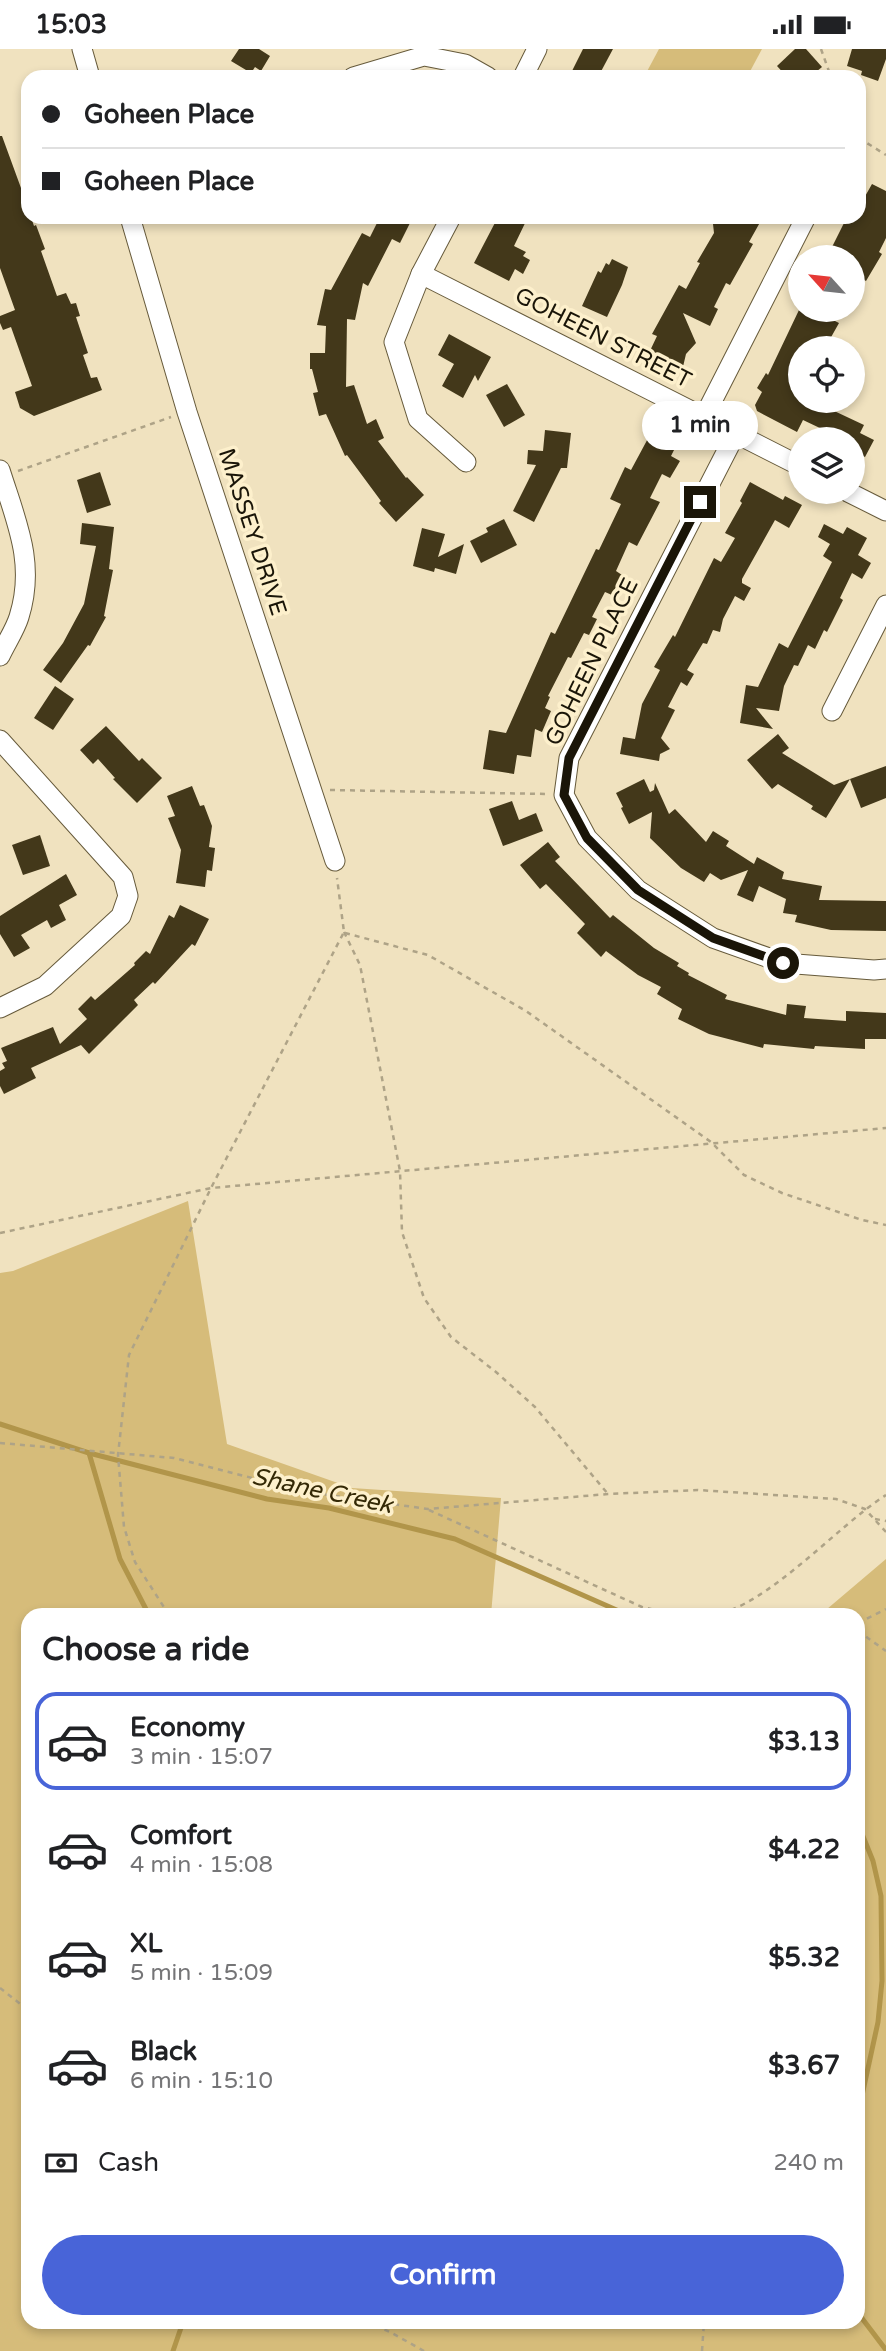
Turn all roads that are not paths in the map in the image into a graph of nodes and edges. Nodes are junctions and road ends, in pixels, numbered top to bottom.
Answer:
1 (82, 49) edge
2 (537, 49) edge
3 (88, 70) edge
4 (377, 70) edge
5 (476, 70) edge
6 (526, 70) edge
7 (132, 224) edge
8 (447, 224) edge
9 (802, 224) edge
10 (422, 274) junction
11 (704, 417) junction
12 (736, 433) junction
13 (788, 460) edge
14 (466, 462) dead end
15 (1, 475) edge
16 (865, 501) edge
17 (886, 512) edge
18 (886, 604) edge
19 (0, 656) edge
20 (832, 711) dead end
21 (0, 740) edge
22 (335, 861) road end
23 (886, 969) edge
24 (0, 1008) edge

1 - 3 street
2 - 6 street
4 - 5 street
7 - 22 street, MASSEY DRIVE
8 - 10 street
9 - 11 street
10 - 11 street, GOHEEN STREET
10 - 14 street
11 - 12 street, GOHEEN STREET
12 - 13 street, GOHEEN STREET
12 - 23 street, GOHEEN PLACE
15 - 19 street
16 - 17 street
18 - 20 street
21 - 24 street

